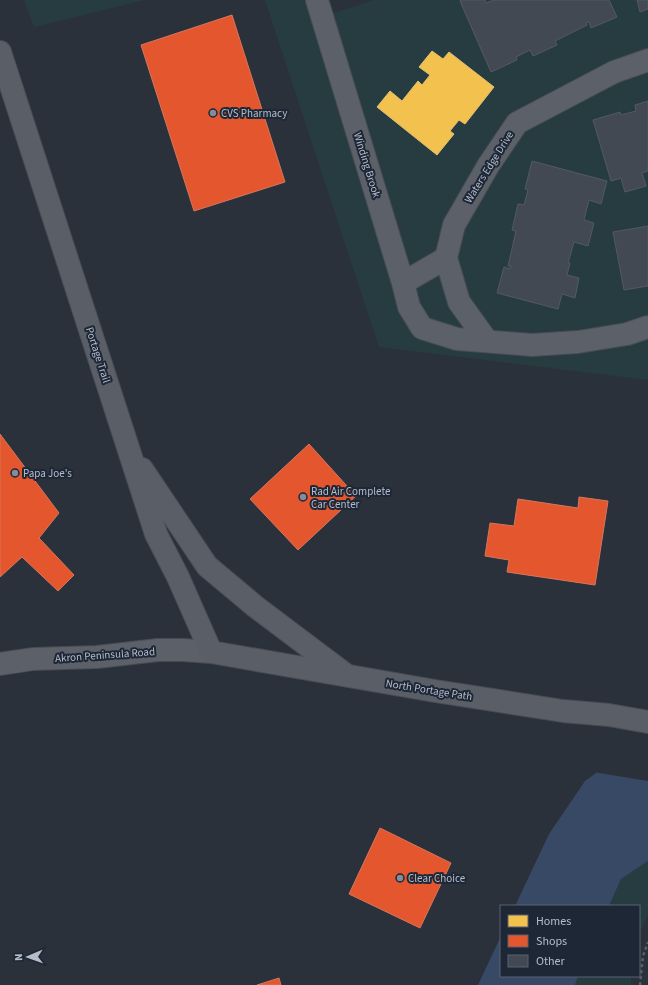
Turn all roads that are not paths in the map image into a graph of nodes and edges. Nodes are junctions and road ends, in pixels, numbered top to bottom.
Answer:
1 (316, 0) edge
2 (0, 52) edge
3 (648, 60) edge
4 (446, 258) junction
5 (404, 283) junction
6 (648, 327) edge
7 (487, 341) junction
8 (128, 448) junction
9 (211, 652) junction
10 (0, 664) edge
11 (349, 677) junction
12 (648, 722) edge

1 - 5 street, Winding Brook
2 - 8 main road, Portage Trail
3 - 4 street, Waters Edge Drive
4 - 5 street
4 - 7 street
5 - 7 street, Winding Brook
6 - 7 street
8 - 9 main road, Portage Trail
8 - 11 main road
9 - 10 street, Akron Peninsula Road
9 - 11 main road, North Portage Path
11 - 12 main road, North Portage Path

